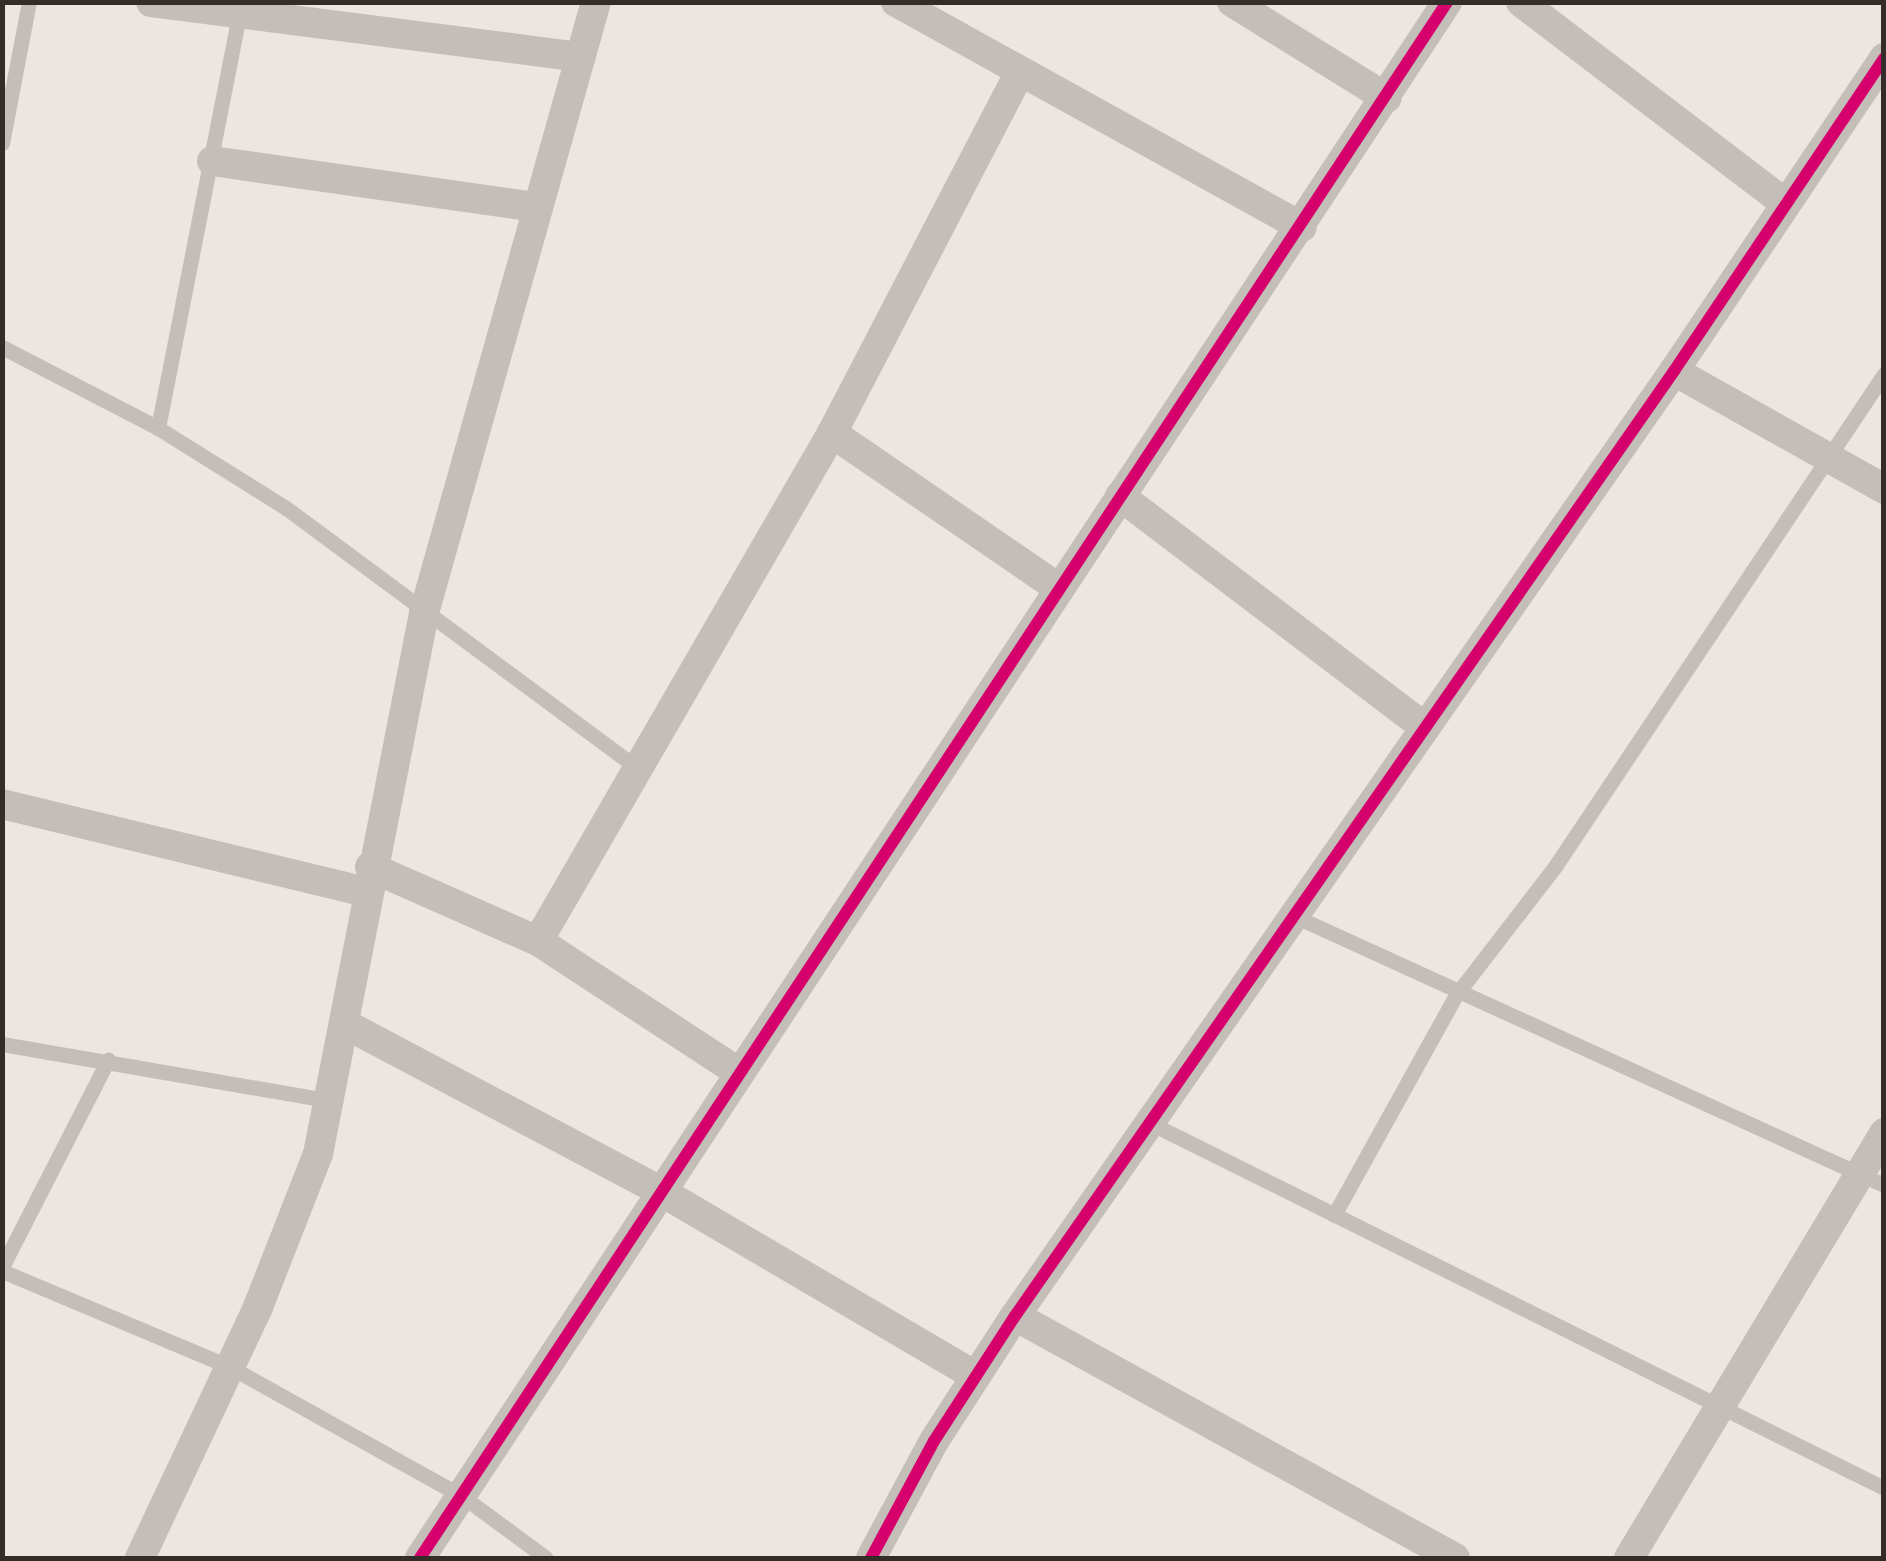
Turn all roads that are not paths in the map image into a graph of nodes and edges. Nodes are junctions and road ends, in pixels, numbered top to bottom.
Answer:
1 (29, 2) edge
2 (151, 2) edge
3 (596, 2) edge
4 (896, 2) edge
5 (1232, 2) edge
6 (1447, 2) edge
7 (1521, 2) edge
8 (240, 9) edge
9 (580, 57) junction
10 (1884, 58) edge
11 (1020, 72) junction
12 (1388, 98) junction
13 (2, 144) edge
14 (212, 162) junction
15 (1782, 201) junction
16 (536, 207) junction
17 (1302, 227) junction
18 (2, 347) edge
19 (1674, 371) junction
20 (1884, 374) edge
21 (158, 428) junction
22 (832, 433) junction
23 (1827, 456) junction
24 (1884, 489) edge
25 (1120, 496) junction
26 (1058, 588) junction
27 (424, 613) junction
28 (1424, 728) junction
29 (637, 768) junction
30 (2, 804) edge
31 (368, 879) junction
32 (1292, 916) junction
33 (538, 941) junction
34 (1456, 996) junction
35 (345, 1024) junction
36 (2, 1044) edge
37 (108, 1060) junction
38 (740, 1073) junction
39 (333, 1101) junction
40 (1154, 1125) junction
41 (1884, 1132) edge
42 (1871, 1180) edge
43 (662, 1192) junction
44 (1334, 1215) junction
45 (2, 1268) edge
46 (1015, 1316) junction
47 (230, 1367) junction
48 (976, 1376) junction
49 (1718, 1404) junction
50 (1884, 1488) edge
51 (462, 1496) junction
52 (140, 1558) edge
53 (420, 1558) edge
54 (546, 1558) edge
55 (872, 1558) edge
56 (1456, 1558) edge
57 (1629, 1558) edge

1 - 13 lane
2 - 8 street
3 - 9 street
4 - 11 street
5 - 12 street
6 - 12 street
7 - 15 street
8 - 9 street
8 - 14 lane
9 - 16 street
10 - 15 street
11 - 17 street
11 - 22 street
12 - 17 street
14 - 16 street
14 - 21 lane
15 - 19 street
16 - 27 street
17 - 25 street
18 - 21 lane
19 - 23 street
19 - 28 street
20 - 23 lane
21 - 27 lane
22 - 26 street
22 - 29 street
23 - 24 street
23 - 34 lane
25 - 26 street
25 - 28 street
26 - 38 street
27 - 29 lane
27 - 31 street
28 - 32 street
29 - 33 street
30 - 31 street
31 - 33 street
31 - 35 street
32 - 34 lane
32 - 40 street
33 - 38 street
34 - 42 lane
34 - 44 lane
35 - 39 street
35 - 43 street
36 - 37 lane
37 - 39 lane
37 - 45 lane
38 - 43 street
39 - 47 street
40 - 44 lane
40 - 46 street
41 - 42 street
42 - 49 street
43 - 48 street
43 - 51 street
44 - 49 lane
45 - 47 lane
46 - 48 street
46 - 56 street
47 - 51 lane
47 - 52 street
48 - 55 street
49 - 50 lane
49 - 57 street
51 - 53 street
51 - 54 lane

